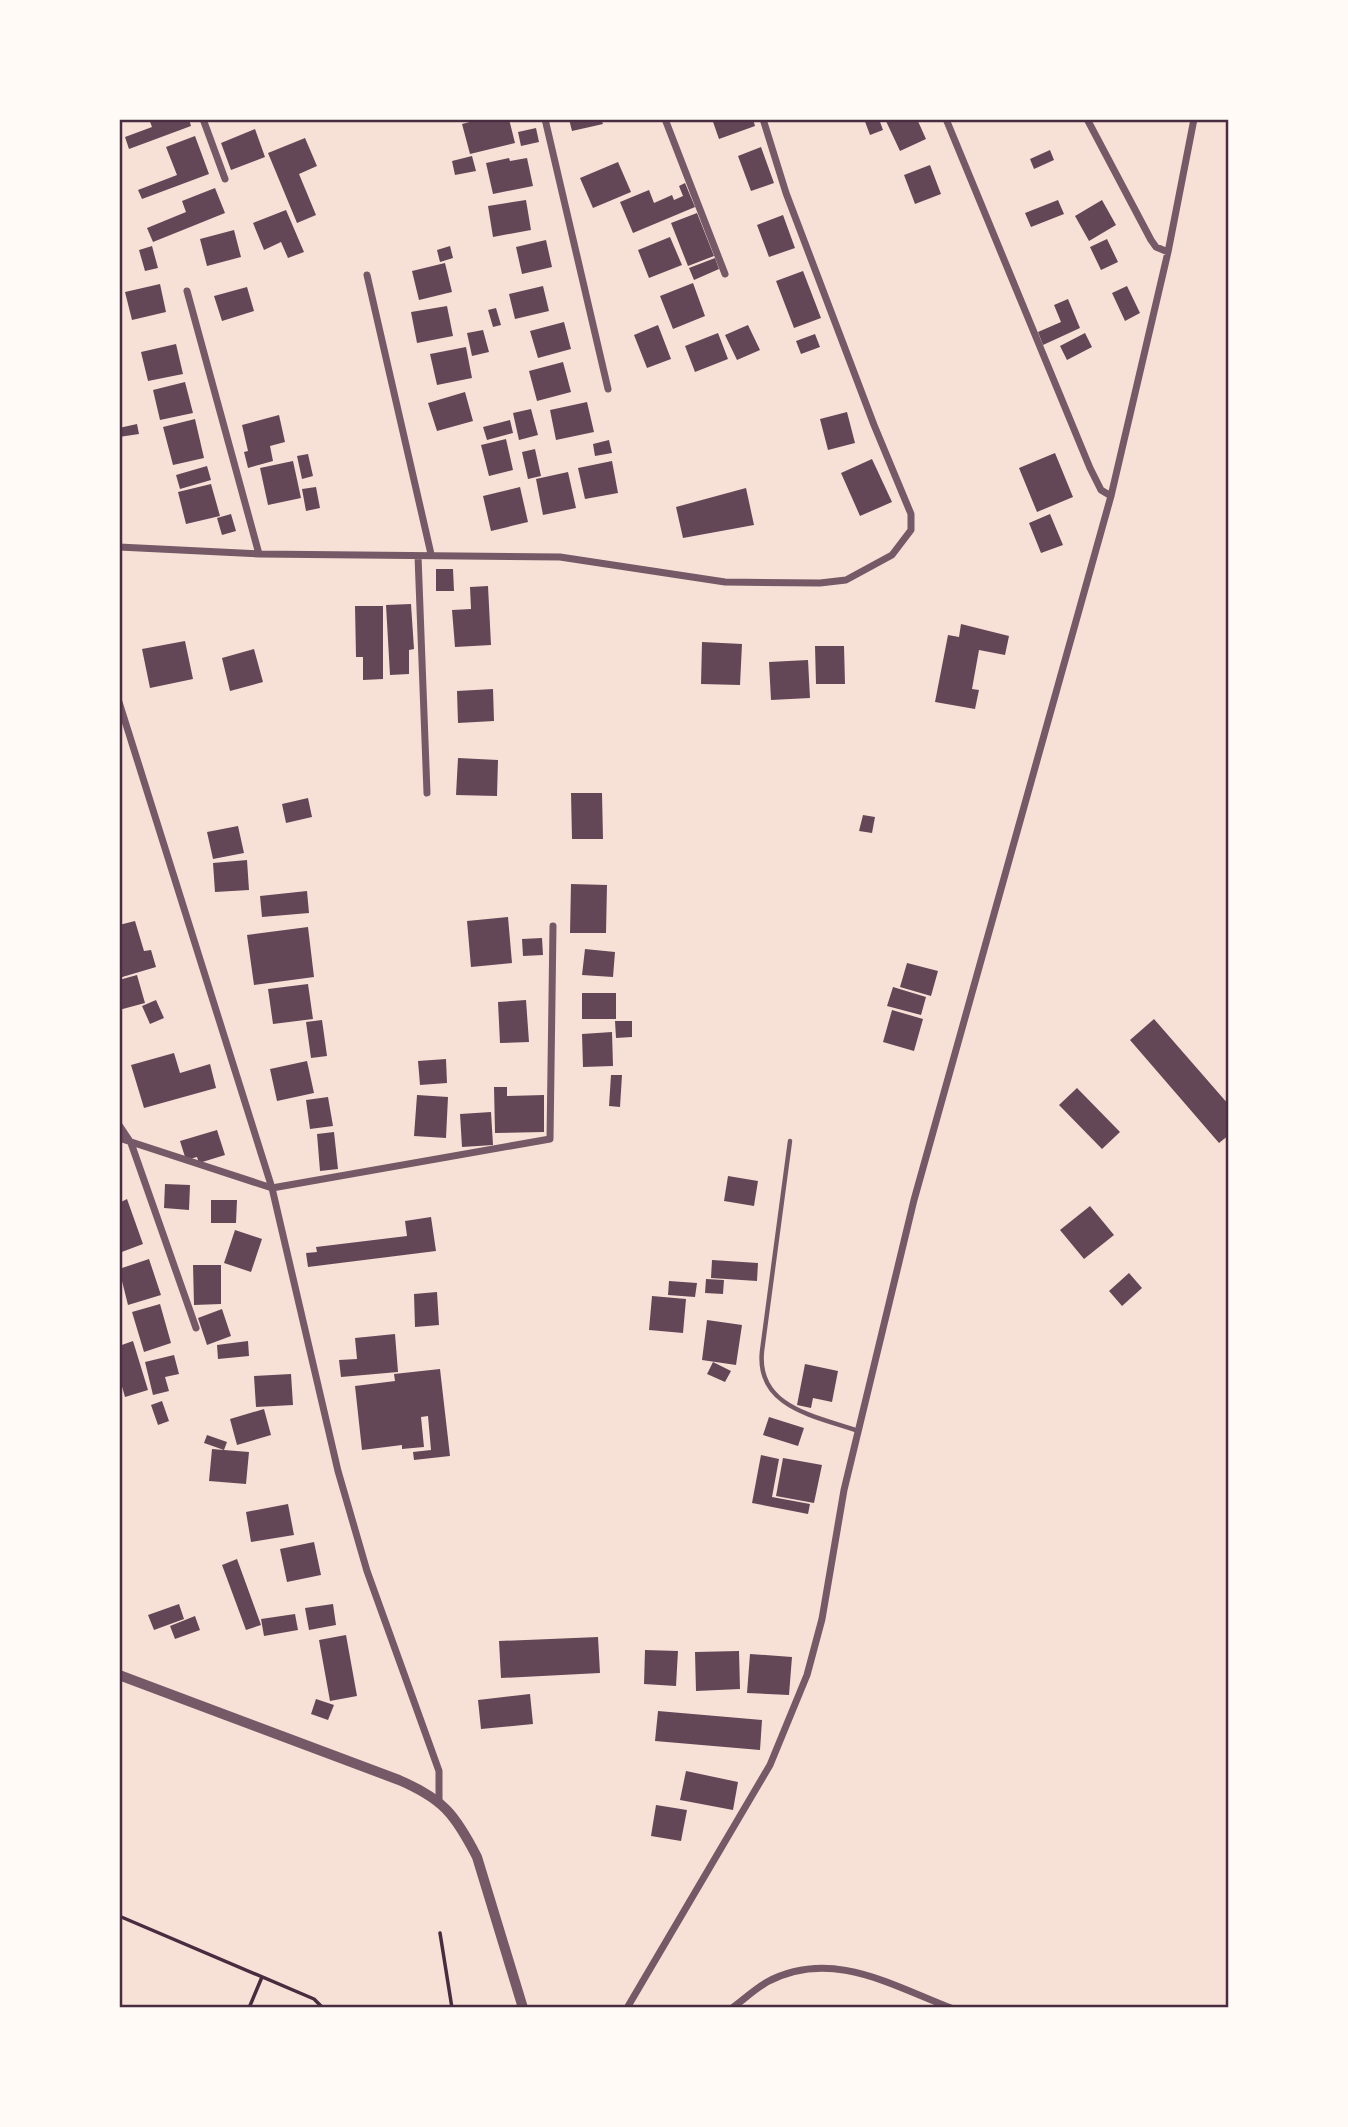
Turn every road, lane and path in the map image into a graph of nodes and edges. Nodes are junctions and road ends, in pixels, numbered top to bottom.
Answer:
1 (203, 119) edge
2 (545, 119) edge
3 (665, 119) edge
4 (763, 119) edge
5 (946, 119) edge
6 (1087, 119) edge
7 (1194, 119) edge
8 (225, 180) dead end
9 (1168, 252) junction
10 (725, 274) dead end
11 (367, 275) dead end
12 (187, 291) dead end
13 (608, 389) dead end
14 (1111, 496) junction
15 (119, 547) edge
16 (259, 554) junction
17 (431, 554) junction
18 (418, 556) junction
19 (119, 702) edge
20 (427, 793) dead end
21 (553, 926) dead end
22 (119, 1125) edge
23 (119, 1138) edge
24 (790, 1142) dead end
25 (131, 1143) junction
26 (272, 1188) junction
27 (196, 1328) dead end
28 (859, 1432) junction
29 (119, 1675) edge
30 (439, 1799) junction
31 (119, 1916) edge
32 (440, 1933) dead end
33 (261, 1977) junction
34 (250, 2008) edge
35 (323, 2008) edge
36 (452, 2008) edge
37 (523, 2008) edge
38 (627, 2008) edge
39 (732, 2008) edge
40 (951, 2008) edge

1 - 8 street
2 - 13 street
3 - 10 street
4 - 17 street
5 - 14 street
6 - 9 street
7 - 9 street
9 - 14 street
11 - 17 street
12 - 16 street
14 - 28 street
15 - 16 street
16 - 18 street
17 - 18 street
18 - 20 street
19 - 26 street
21 - 26 street
22 - 25 street
23 - 25 street
24 - 28 lane
25 - 26 street
25 - 27 street
26 - 30 street
28 - 38 street
29 - 30 street
30 - 37 street
31 - 33 path
32 - 36 path
33 - 34 path
33 - 35 path
39 - 40 street

